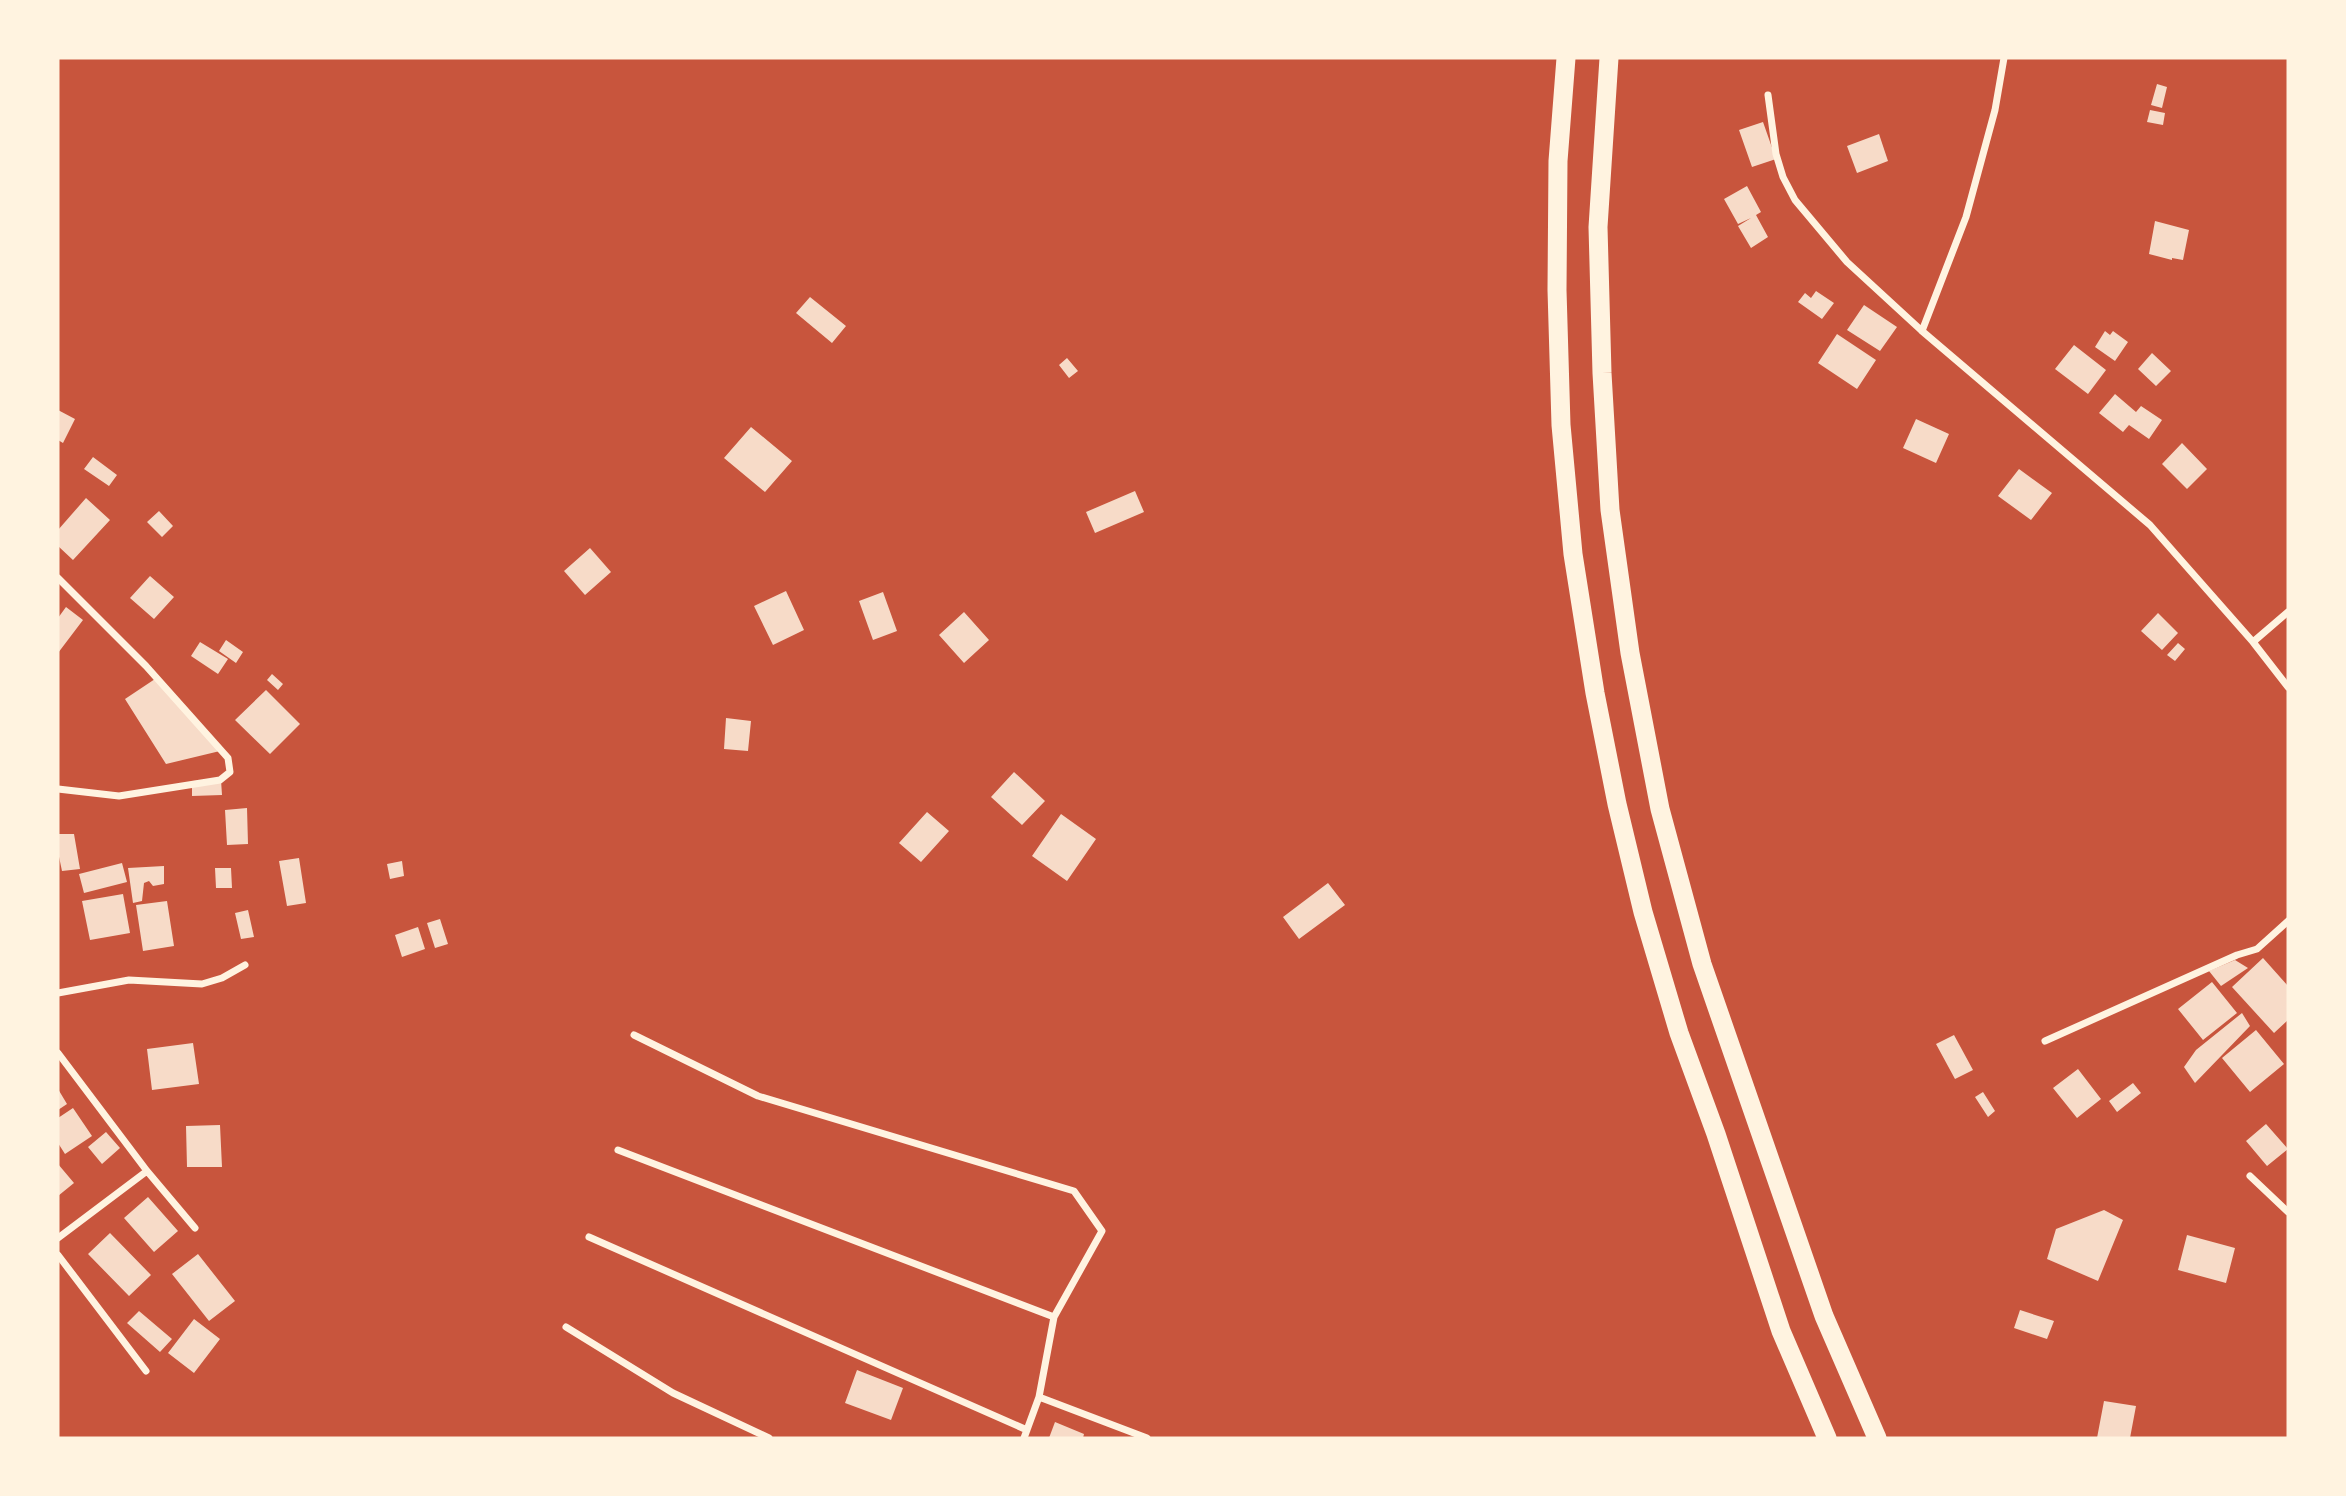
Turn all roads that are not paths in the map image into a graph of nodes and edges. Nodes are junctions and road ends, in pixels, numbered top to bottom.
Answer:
1 (1566, 58) edge
2 (1609, 58) edge
3 (2004, 58) edge
4 (1768, 95) dead end
5 (1922, 331) junction
6 (58, 578) edge
7 (2288, 612) edge
8 (2253, 642) junction
9 (2288, 687) edge
10 (58, 789) edge
11 (2288, 921) edge
12 (245, 965) dead end
13 (58, 993) edge
14 (634, 1035) dead end
15 (2045, 1041) dead end
16 (58, 1053) edge
17 (618, 1150) dead end
18 (147, 1171) junction
19 (2250, 1176) dead end
20 (2288, 1212) edge
21 (195, 1228) dead end
22 (589, 1237) dead end
23 (58, 1238) edge
24 (58, 1255) edge
25 (1054, 1317) junction
26 (566, 1327) dead end
27 (146, 1371) dead end
28 (1039, 1397) junction
29 (1026, 1434) edge
30 (769, 1438) edge
31 (1147, 1438) edge
32 (1827, 1438) edge
33 (1877, 1438) edge

1 - 32 highway
2 - 33 highway
3 - 5 street
4 - 5 street
5 - 8 street
6 - 10 street
7 - 8 street
8 - 9 street
11 - 15 street
12 - 13 street
14 - 25 street
16 - 18 street
17 - 25 street
18 - 21 street
18 - 23 street
19 - 20 street
22 - 29 street
24 - 27 street
25 - 28 street
26 - 30 street
28 - 29 street
28 - 31 street

